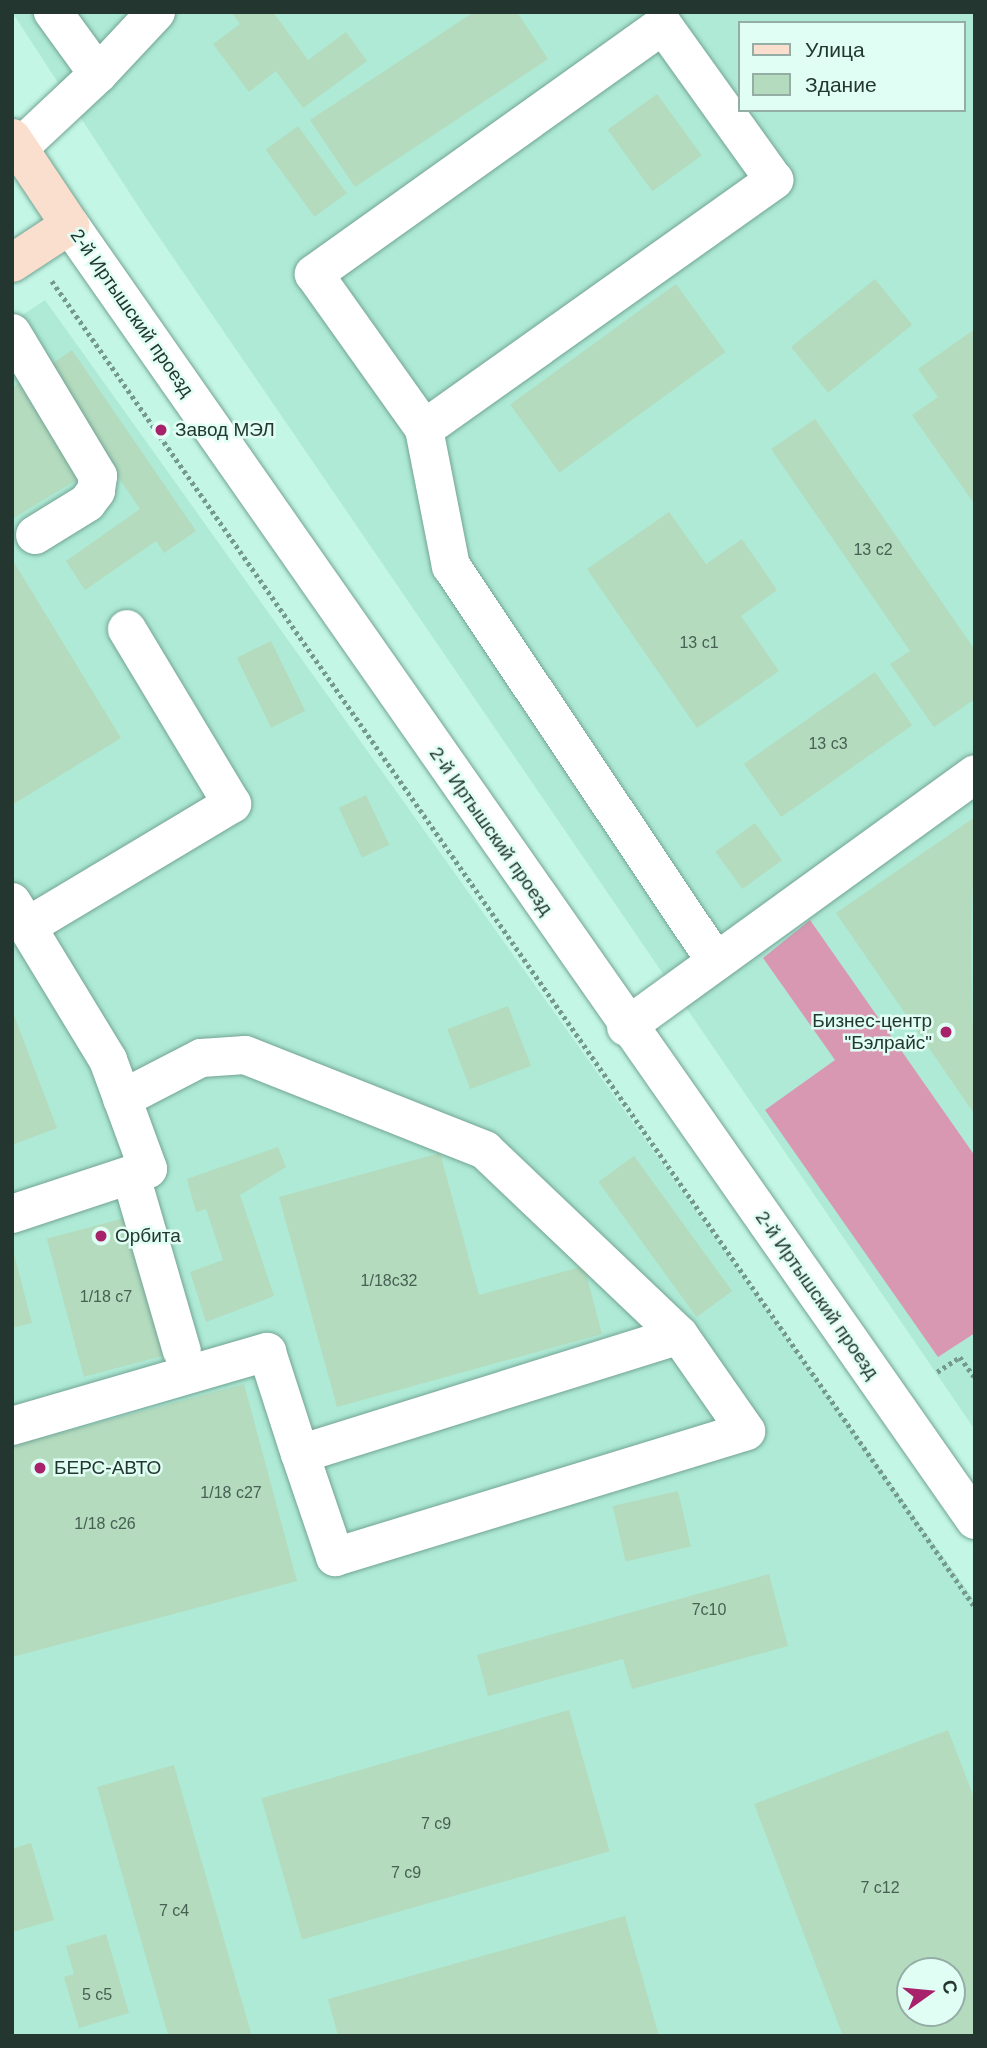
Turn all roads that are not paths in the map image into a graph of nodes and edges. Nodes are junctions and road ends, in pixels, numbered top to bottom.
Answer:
1 (53, 12) edge
2 (156, 12) edge
3 (99, 74) junction
4 (16, 143) edge
5 (70, 225) junction
6 (12, 263) edge
7 (12, 333) edge
8 (424, 429) junction
9 (35, 535) dead end
10 (127, 629) dead end
11 (975, 775) edge
12 (20, 914) edge
13 (716, 962) junction
14 (626, 1027) junction
15 (122, 1099) junction
16 (131, 1176) junction
17 (12, 1214) edge
18 (680, 1335) junction
19 (181, 1351) dead end
20 (12, 1426) edge
21 (300, 1454) junction
22 (975, 1520) edge

1 - 3 street
2 - 3 street
3 - 4 street
4 - 5 main road, 2-й Иртышский проезд
5 - 6 main road
5 - 14 street, 2-й Иртышский проезд
7 - 9 street
8 - 8 street
8 - 13 street
10 - 12 street
11 - 13 street
12 - 15 street
13 - 14 street
14 - 22 street, 2-й Иртышский проезд
15 - 16 street
15 - 18 street
16 - 17 street
16 - 19 street
18 - 21 street
18 - 21 street
20 - 21 street

